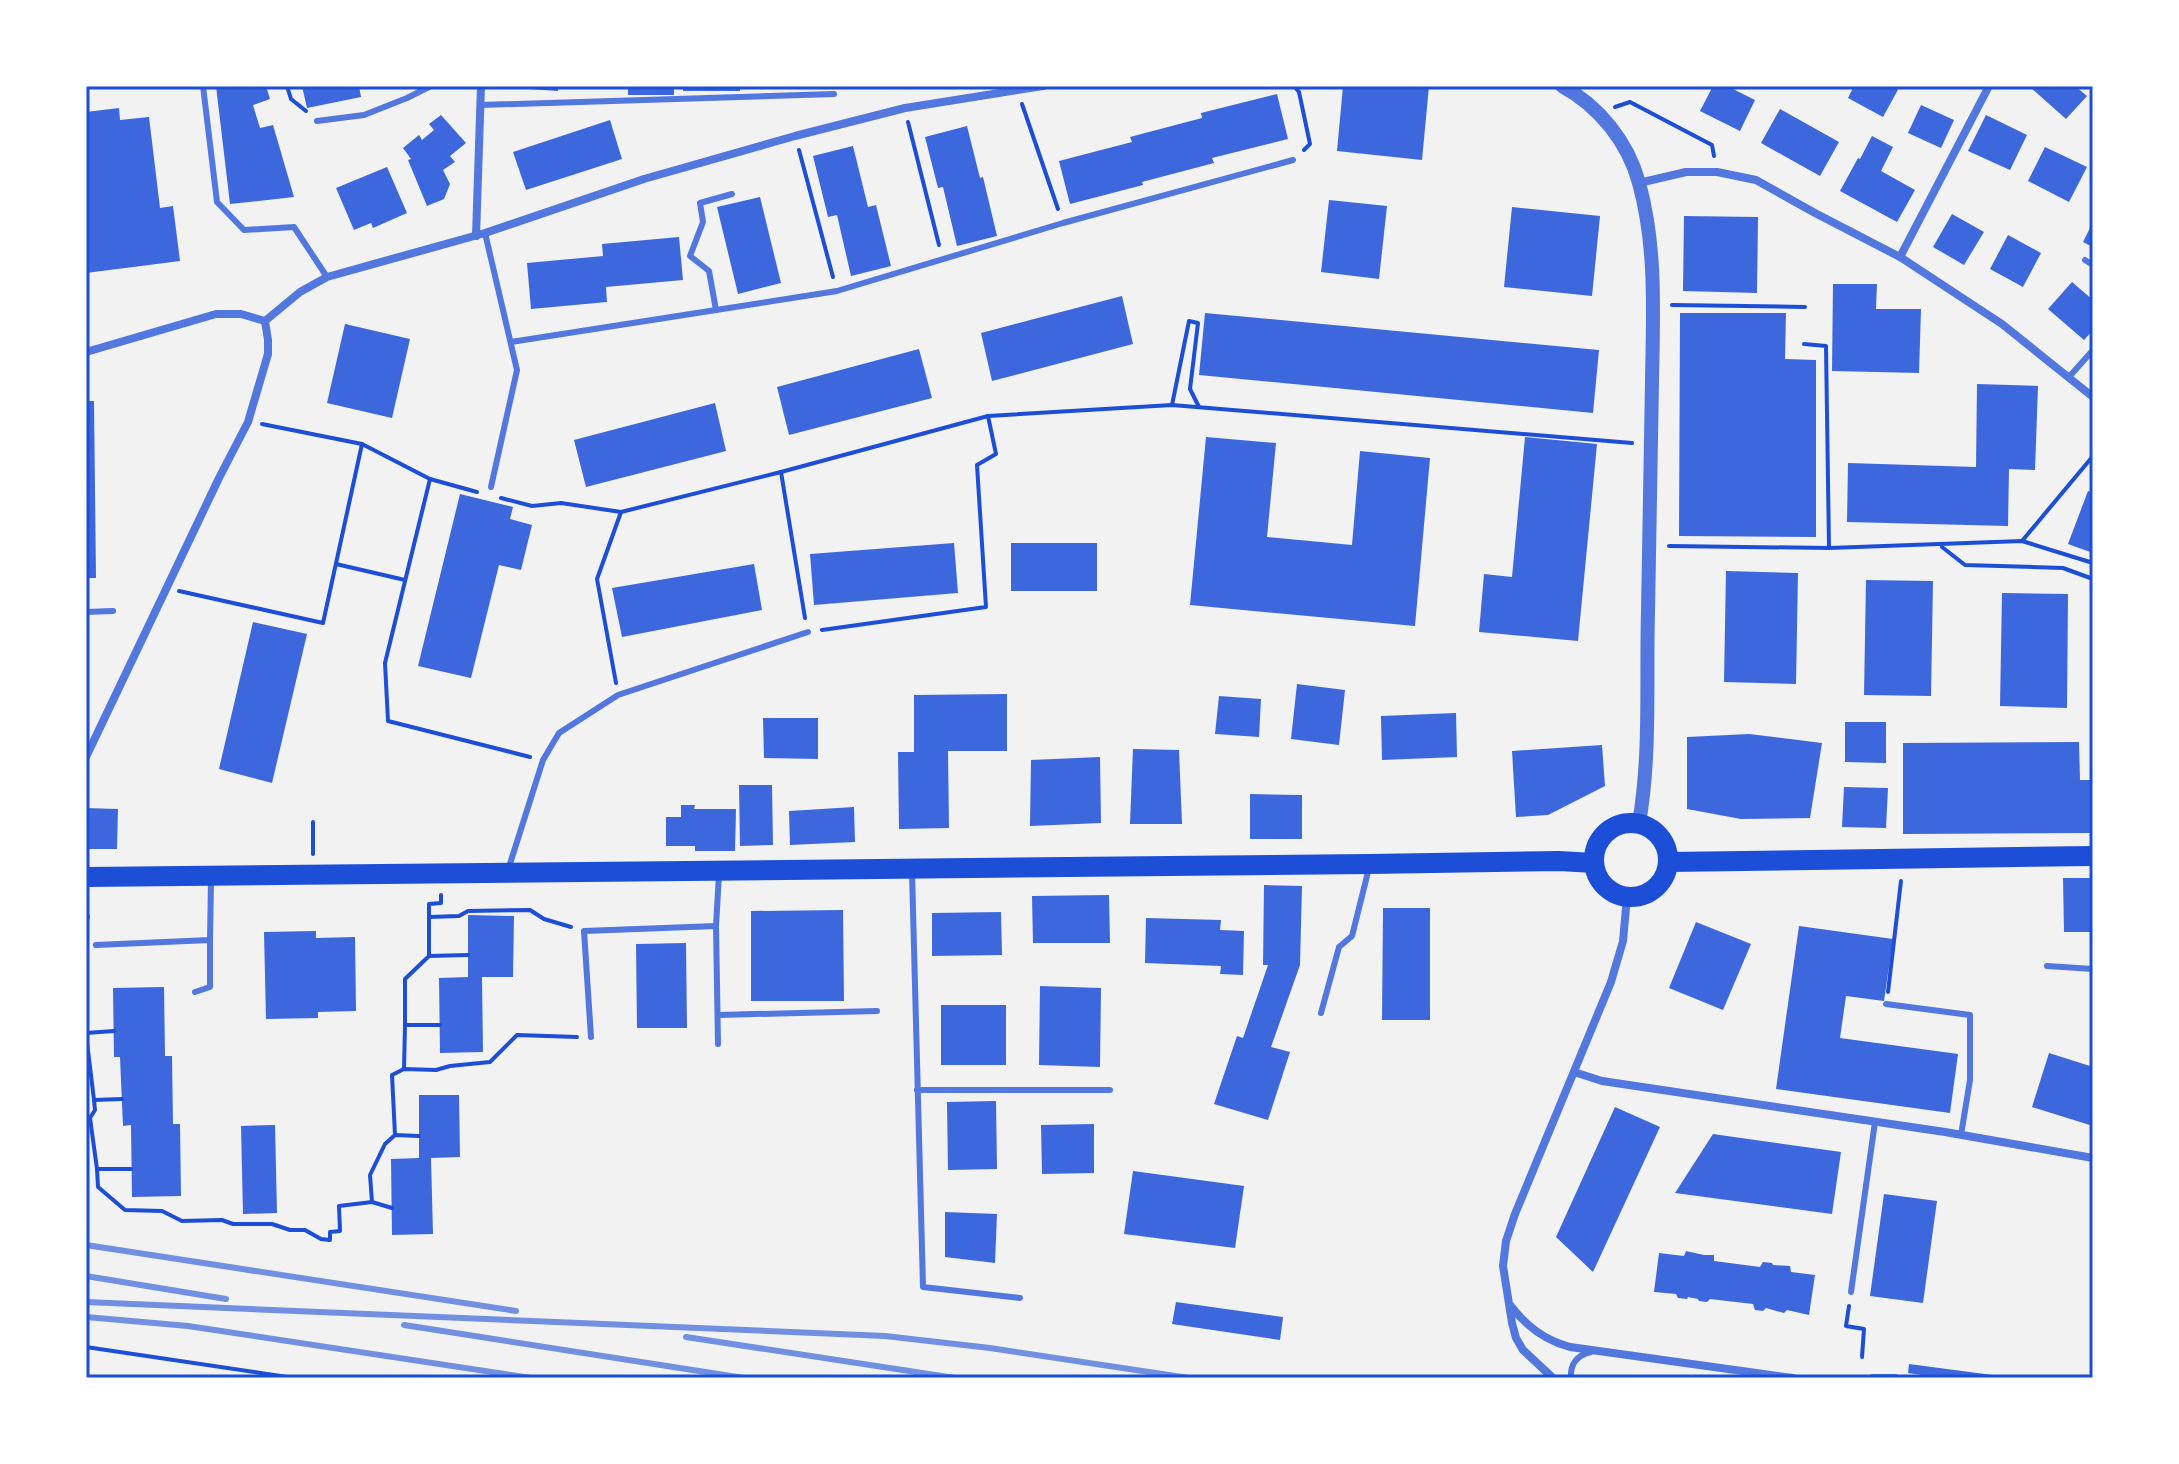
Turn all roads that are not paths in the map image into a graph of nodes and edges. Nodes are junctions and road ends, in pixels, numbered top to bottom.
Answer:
1 (203, 86) edge
2 (431, 86) edge
3 (481, 86) edge
4 (1043, 86) edge
5 (1988, 87) edge
6 (1571, 88) edge
7 (834, 94) dead end
8 (480, 105) junction
9 (317, 121) road end
10 (1293, 160) road end
11 (1639, 183) junction
12 (732, 194) dead end
13 (480, 234) junction
14 (1900, 257) junction
15 (2085, 260) dead end
16 (2093, 265) edge
17 (327, 277) junction
18 (716, 310) junction
19 (265, 321) junction
20 (511, 342) junction
21 (2093, 350) edge
22 (86, 352) edge
23 (2069, 377) junction
24 (2093, 397) edge
25 (491, 487) dead end
26 (113, 611) dead end
27 (86, 612) edge
28 (808, 632) road end
29 (86, 757) edge
30 (1639, 823) junction
31 (2093, 856) edge
32 (1669, 862) junction
33 (1594, 863) junction
34 (1369, 864) junction
35 (911, 868) junction
36 (719, 870) junction
37 (507, 873) junction
38 (211, 876) junction
39 (86, 877) edge
40 (1627, 897) junction
41 (716, 926) junction
42 (210, 940) junction
43 (96, 945) dead end
44 (2047, 966) dead end
45 (2093, 969) edge
46 (195, 992) dead end
47 (1886, 1004) road end
48 (877, 1011) dead end
49 (1321, 1013) dead end
50 (718, 1015) junction
51 (591, 1037) road end
52 (718, 1044) dead end
53 (1574, 1072) junction
54 (917, 1090) junction
55 (1110, 1090) dead end
56 (1875, 1122) junction
57 (1961, 1135) junction
58 (2093, 1158) edge
59 (1851, 1292) dead end
60 (1020, 1298) dead end
61 (1510, 1304) junction
62 (1602, 1351) junction
63 (1553, 1378) edge
64 (1571, 1378) edge
65 (1793, 1378) edge
66 (1873, 1378) edge
67 (1895, 1378) edge

1 - 17 lane
2 - 9 lane
3 - 8 street
4 - 13 street
5 - 14 street
6 - 11 street
7 - 8 lane
8 - 13 street
10 - 18 lane
11 - 14 street
11 - 30 street
12 - 18 lane
13 - 17 street
13 - 20 lane
14 - 23 street
15 - 16 lane
17 - 19 street
18 - 20 lane
19 - 22 street
19 - 29 street
20 - 25 lane
21 - 23 lane
23 - 24 street
26 - 27 lane
28 - 37 lane
30 - 32 main road
30 - 33 main road
31 - 32 main road
32 - 40 main road
33 - 34 main road
33 - 40 main road
34 - 35 main road
34 - 49 lane
35 - 36 main road
35 - 54 lane
36 - 37 main road
36 - 41 lane
37 - 38 main road
38 - 39 main road
38 - 42 lane
40 - 53 street
41 - 50 lane
41 - 51 lane
42 - 43 lane
42 - 46 lane
44 - 45 lane
47 - 57 lane
48 - 50 lane
50 - 52 lane
53 - 56 street
53 - 61 street
54 - 55 lane
54 - 60 lane
56 - 57 street
56 - 59 lane
57 - 58 street
61 - 62 street
61 - 63 street
62 - 64 lane
62 - 65 street
66 - 67 street

